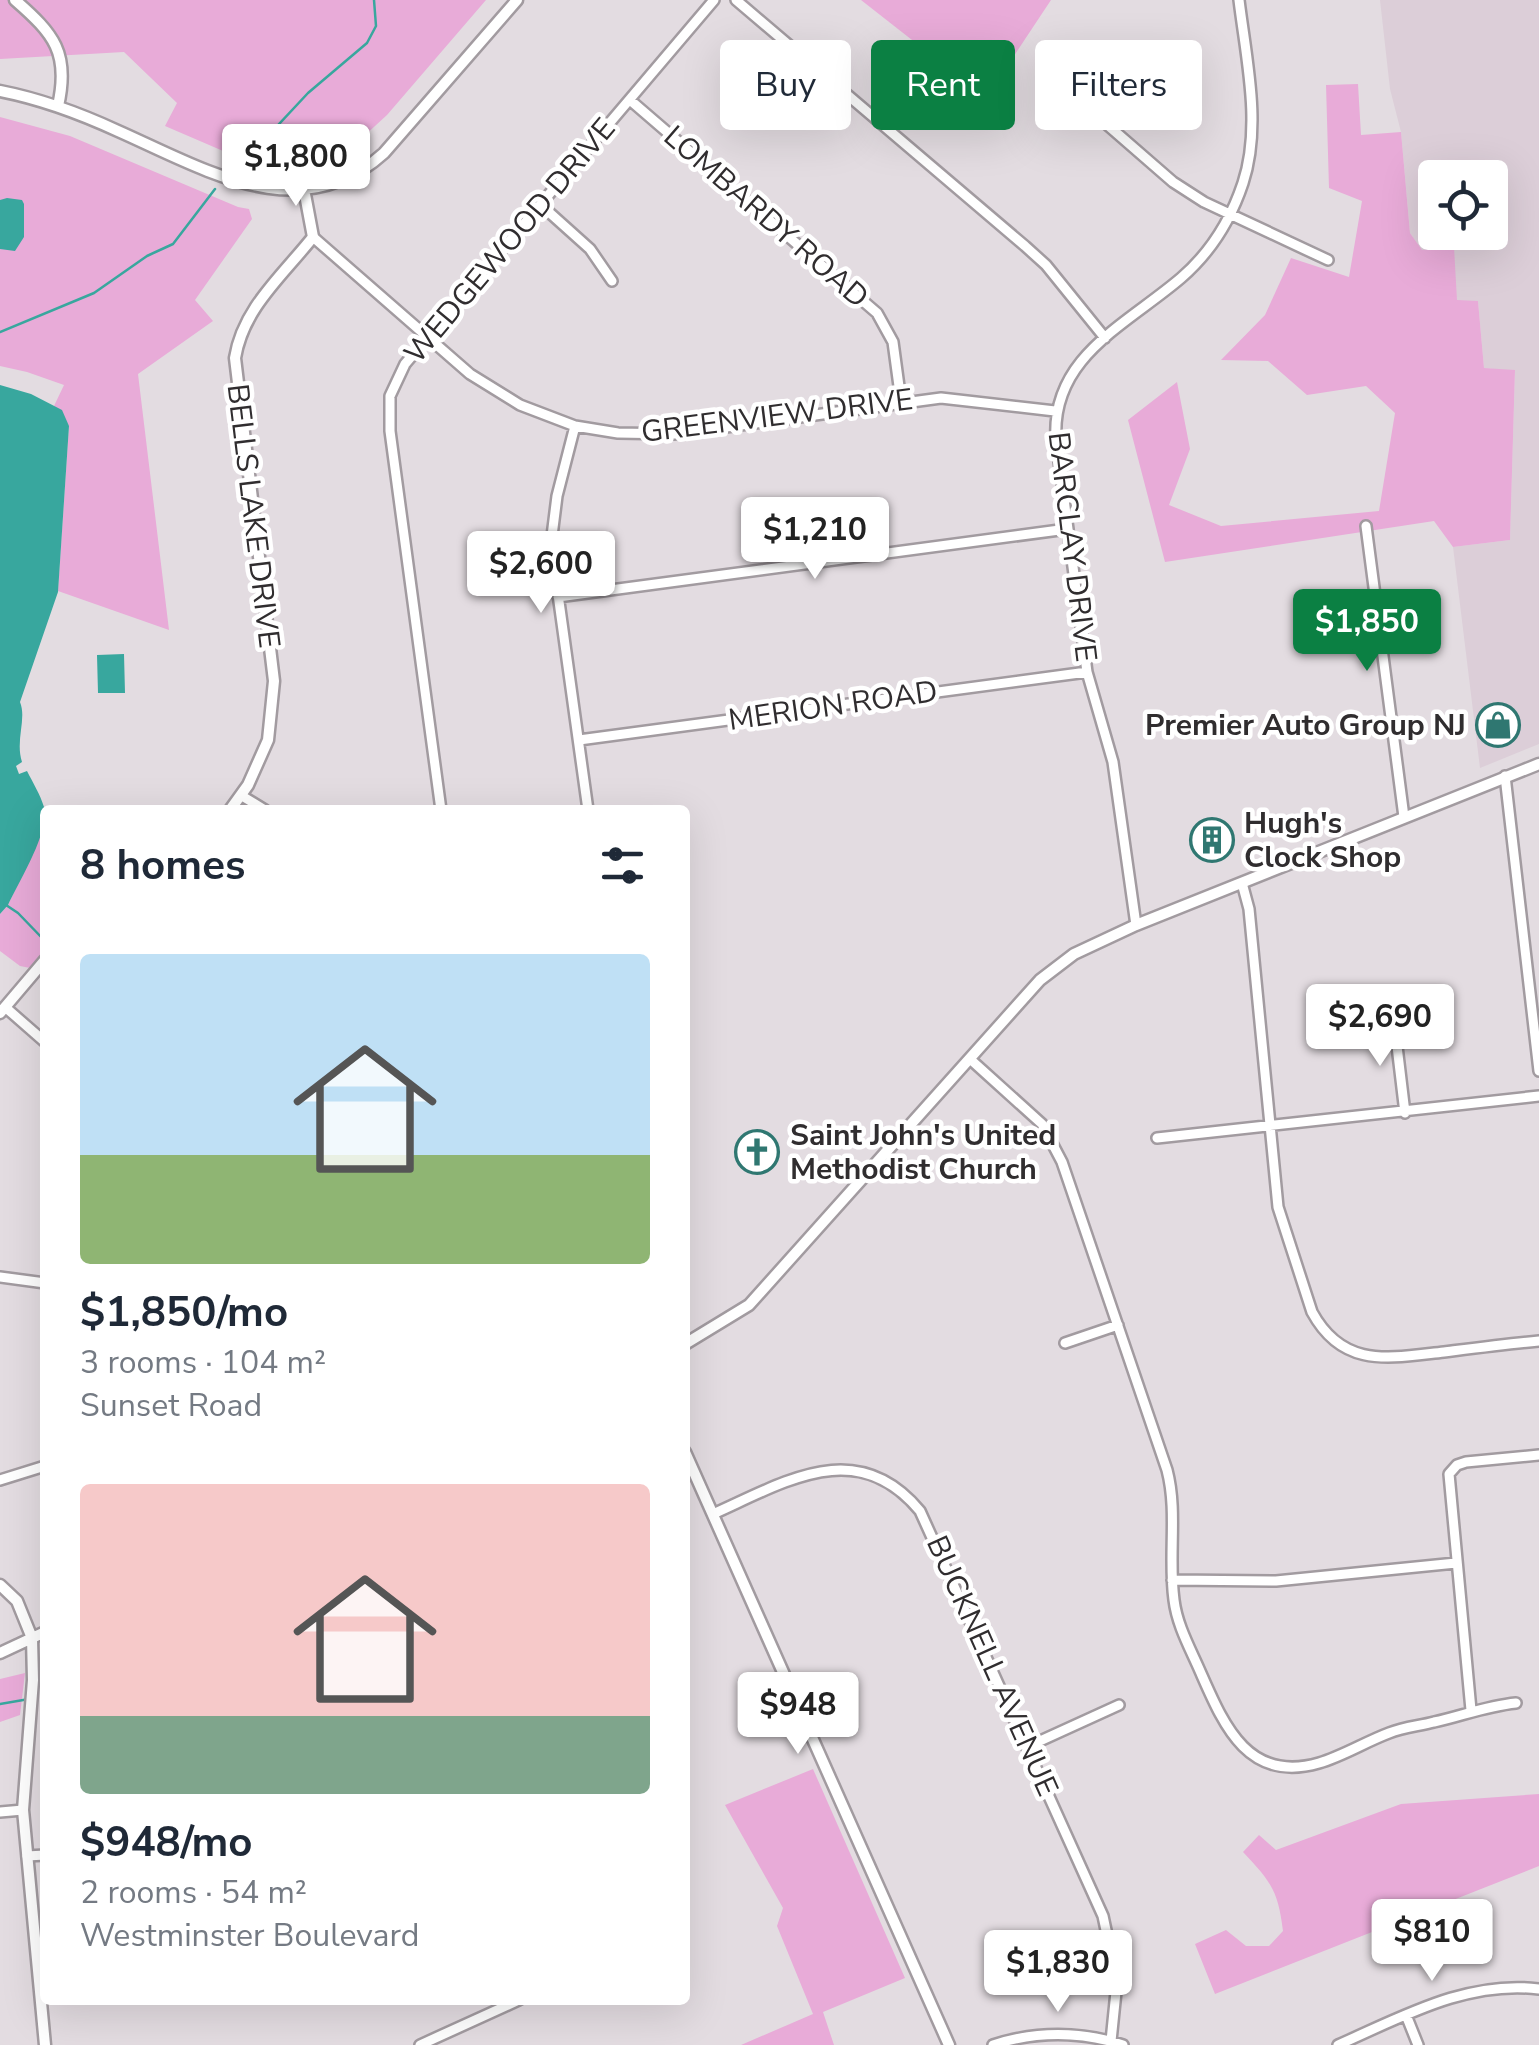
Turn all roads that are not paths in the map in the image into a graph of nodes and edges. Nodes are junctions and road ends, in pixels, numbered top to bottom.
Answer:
1 (15, 0) edge
2 (517, 0) edge
3 (714, 0) edge
4 (736, 0) edge
5 (1239, 0) edge
6 (0, 92) edge
7 (630, 100) junction
8 (58, 106) junction
9 (1113, 130) edge
10 (304, 189) junction
11 (540, 205) junction
12 (1230, 214) junction
13 (313, 237) junction
14 (1328, 260) dead end
15 (612, 281) dead end
16 (427, 337) junction
17 (1105, 338) junction
18 (901, 401) junction
19 (1056, 411) junction
20 (575, 426) junction
21 (1366, 526) dead end
22 (1067, 529) junction
23 (558, 597) junction
24 (1088, 672) junction
25 (579, 740) junction
26 (1539, 764) edge
27 (1506, 776) junction
28 (242, 796) junction
29 (234, 805) edge
30 (256, 805) edge
31 (440, 805) edge
32 (587, 805) edge
33 (1404, 817) junction
34 (1242, 883) junction
35 (1136, 925) junction
36 (40, 966) edge
37 (2, 1010) edge
38 (1394, 1021) dead end
39 (40, 1038) edge
40 (970, 1059) junction
41 (1539, 1071) edge
42 (1539, 1096) edge
43 (1405, 1113) junction
44 (1270, 1127) junction
45 (1157, 1138) dead end
46 (0, 1277) edge
47 (40, 1282) edge
48 (1118, 1324) junction
49 (690, 1341) edge
50 (1539, 1341) edge
51 (1064, 1343) dead end
52 (1539, 1455) edge
53 (690, 1463) edge
54 (40, 1468) edge
55 (0, 1480) edge
56 (712, 1514) junction
57 (1456, 1562) junction
58 (1172, 1580) junction
59 (0, 1585) edge
60 (40, 1634) edge
61 (32, 1638) junction
62 (0, 1653) edge
63 (1516, 1703) dead end
64 (1119, 1705) dead end
65 (1471, 1710) junction
66 (1028, 1746) junction
67 (23, 1810) junction
68 (0, 1812) edge
69 (40, 1855) edge
70 (27, 1856) junction
71 (1539, 1989) edge
72 (40, 1992) edge
73 (41, 2005) edge
74 (507, 2005) edge
75 (1406, 2016) junction
76 (1111, 2041) junction
77 (45, 2045) edge
78 (420, 2045) edge
79 (950, 2045) edge
80 (993, 2045) edge
81 (1122, 2045) edge
82 (1338, 2045) edge
83 (1418, 2045) edge

1 - 8 street
2 - 10 street
3 - 7 street, WEDGEWOOD DRIVE
4 - 17 street
5 - 12 street, BARCLAY DRIVE
6 - 8 street
7 - 11 street, WEDGEWOOD DRIVE
7 - 18 street, LOMBARDY ROAD
8 - 10 street
9 - 12 street
10 - 13 street
11 - 15 street
11 - 16 street, WEDGEWOOD DRIVE
12 - 14 street
12 - 17 street, BARCLAY DRIVE
13 - 16 street, GREENVIEW DRIVE
13 - 28 street, BELLS LAKE DRIVE
16 - 20 street, GREENVIEW DRIVE
16 - 31 street, WEDGEWOOD DRIVE
17 - 19 street, BARCLAY DRIVE
18 - 19 street, GREENVIEW DRIVE
18 - 20 street, GREENVIEW DRIVE
19 - 22 street, BARCLAY DRIVE
20 - 23 street
21 - 33 street
22 - 23 street
22 - 24 street, BARCLAY DRIVE
23 - 25 street
24 - 25 street, MERION ROAD
24 - 35 street, BARCLAY DRIVE
25 - 32 street
26 - 27 street
27 - 33 street
27 - 41 street
28 - 29 street, BELLS LAKE DRIVE
28 - 30 street
33 - 34 street
34 - 35 street
34 - 44 street
35 - 40 street
36 - 37 street
37 - 39 street
38 - 43 street
40 - 48 street
40 - 49 street
42 - 43 street
43 - 44 street
44 - 45 street
44 - 50 street
46 - 47 street
48 - 51 street
48 - 58 street
52 - 57 street
53 - 56 street
54 - 55 street
56 - 66 street, BUCKNELL AVENUE
56 - 79 street
57 - 58 street
57 - 65 street
58 - 65 street
59 - 61 street
60 - 61 street
61 - 62 street
61 - 67 street
63 - 65 street
64 - 66 street
66 - 76 street, BUCKNELL AVENUE
67 - 68 street
67 - 70 street
69 - 70 street
70 - 72 street
71 - 75 street
73 - 77 street
74 - 78 street
75 - 82 street
75 - 83 street
76 - 80 street
76 - 81 street

